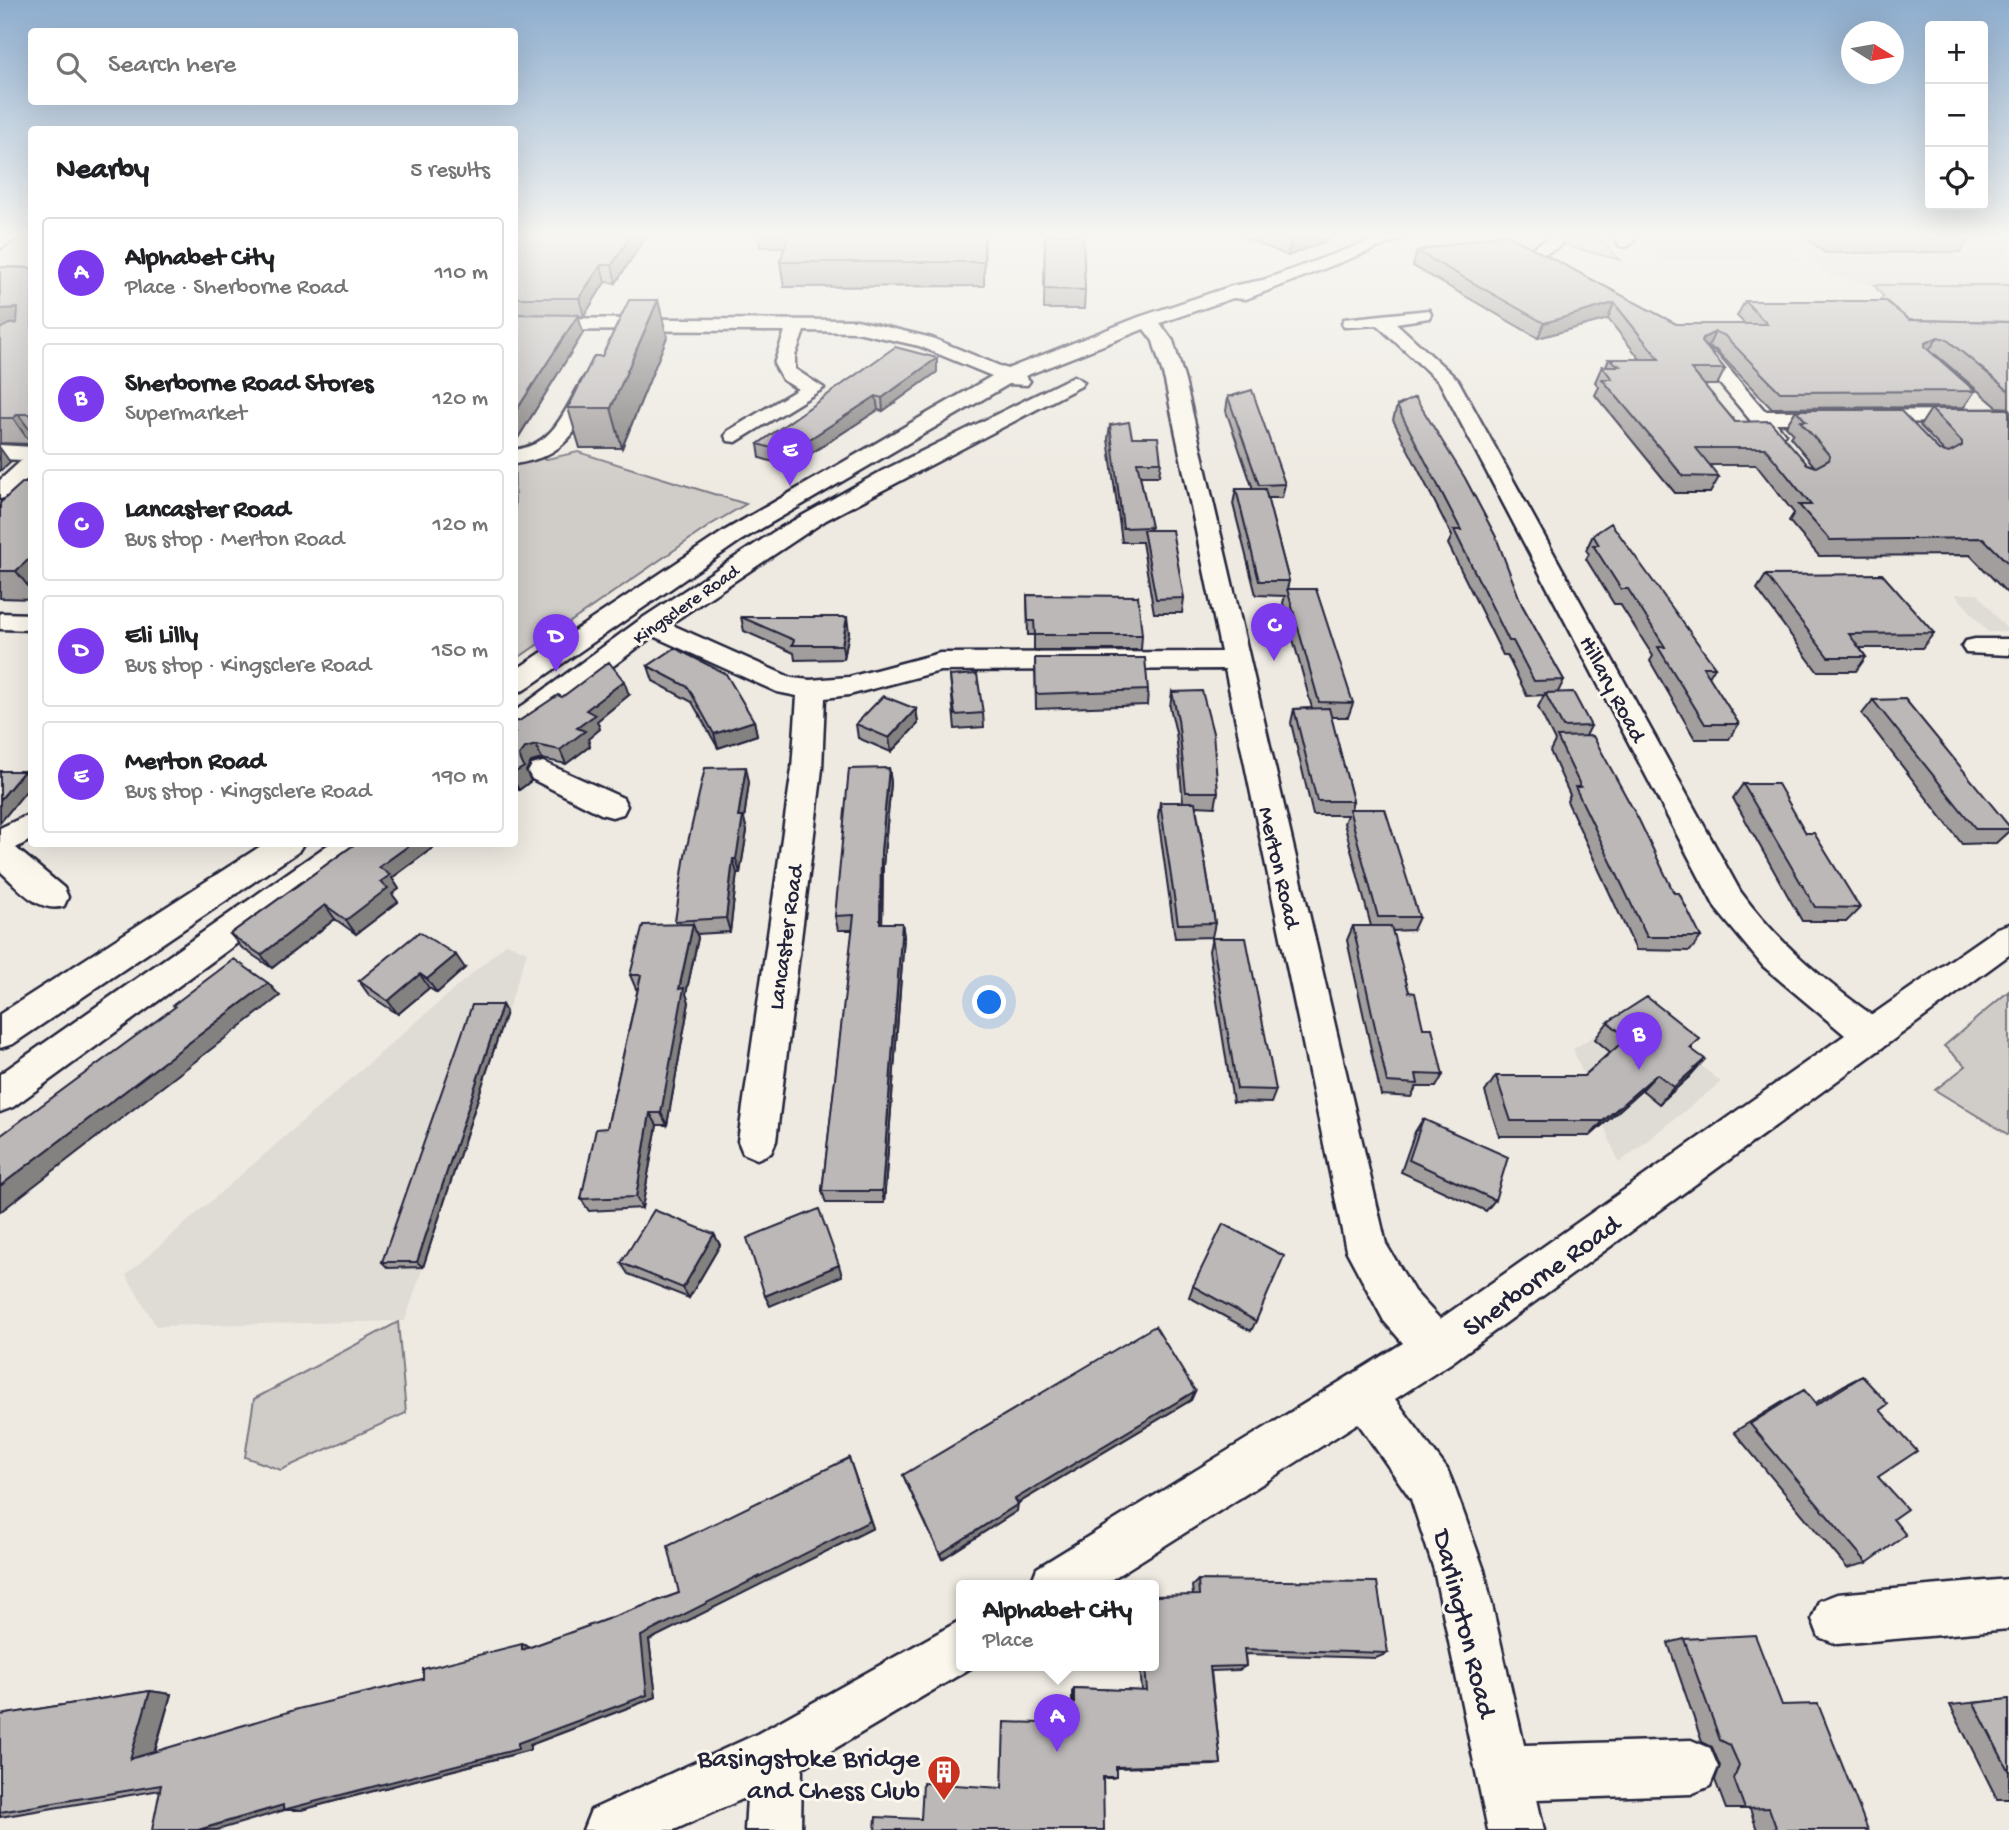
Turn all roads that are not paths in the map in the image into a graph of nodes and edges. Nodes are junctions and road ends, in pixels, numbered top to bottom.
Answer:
1 (1163, 319) edge
2 (1386, 319) edge
3 (1382, 320) junction
4 (1352, 323) dead end
5 (518, 324) edge
6 (797, 324) junction
7 (1150, 324) junction
8 (1124, 333) junction
9 (1707, 356) edge
10 (603, 360) edge
11 (1169, 365) junction
12 (836, 376) dead end
13 (1013, 378) junction
14 (1074, 382) dead end
15 (814, 388) junction
16 (1969, 397) edge
17 (1896, 416) junction
18 (2000, 416) edge
19 (1760, 417) junction
20 (736, 436) dead end
21 (1920, 441) edge
22 (0, 453) edge
23 (28, 454) edge
24 (1791, 455) edge
25 (518, 457) edge
26 (28, 467) edge
27 (832, 477) junction
28 (862, 491) junction
29 (0, 492) edge
30 (0, 621) edge
31 (28, 622) edge
32 (650, 625) junction
33 (1975, 647) dead end
34 (2009, 647) edge
35 (1234, 660) junction
36 (518, 681) edge
37 (811, 691) junction
38 (518, 723) edge
39 (543, 772) dead end
40 (615, 804) dead end
41 (28, 826) edge
42 (0, 843) edge
43 (283, 847) edge
44 (347, 847) edge
45 (0, 853) edge
46 (52, 897) dead end
47 (2009, 937) edge
48 (112, 961) junction
49 (149, 989) junction
50 (0, 1032) edge
51 (1871, 1034) junction
52 (0, 1095) edge
53 (757, 1141) dead end
54 (1436, 1348) junction
55 (1365, 1395) junction
56 (1064, 1580) edge
57 (2009, 1604) edge
58 (1838, 1619) dead end
59 (956, 1648) edge
60 (776, 1753) junction
61 (1691, 1767) dead end
62 (1503, 1773) junction
63 (611, 1830) edge
64 (773, 1830) edge
65 (1516, 1830) edge

1 - 7 street, Kingsclere Road
2 - 3 street
3 - 4 street
3 - 51 street, Hillary Road
5 - 6 street
6 - 13 street
6 - 15 street
7 - 8 street, Kingsclere Road
7 - 11 street, Merton Road
8 - 11 street
8 - 13 street, Kingsclere Road
9 - 19 street
10 - 25 street
11 - 35 street, Merton Road
12 - 15 street
13 - 27 street, Kingsclere Road
14 - 28 street, Kingsclere Road
15 - 20 street
16 - 18 street
17 - 18 street
17 - 19 street
17 - 21 street
19 - 24 street
22 - 23 street
26 - 29 street
27 - 28 street
27 - 36 street, Kingsclere Road
28 - 32 street, Kingsclere Road
30 - 31 street
32 - 37 street
32 - 38 street, Kingsclere Road
33 - 34 street
35 - 37 street
35 - 54 street, Merton Road
37 - 53 street, Lancaster Road
39 - 40 street
41 - 42 street
43 - 48 street
44 - 49 street
45 - 46 street
47 - 51 street, Sherborne Road
48 - 49 street
48 - 50 street
49 - 52 street
51 - 54 street, Sherborne Road
54 - 55 street, Sherborne Road
55 - 56 street, Sherborne Road
55 - 62 street, Darlington Road
57 - 58 street
59 - 60 street
60 - 63 street
60 - 64 street
61 - 62 street
62 - 65 street, Darlington Road

